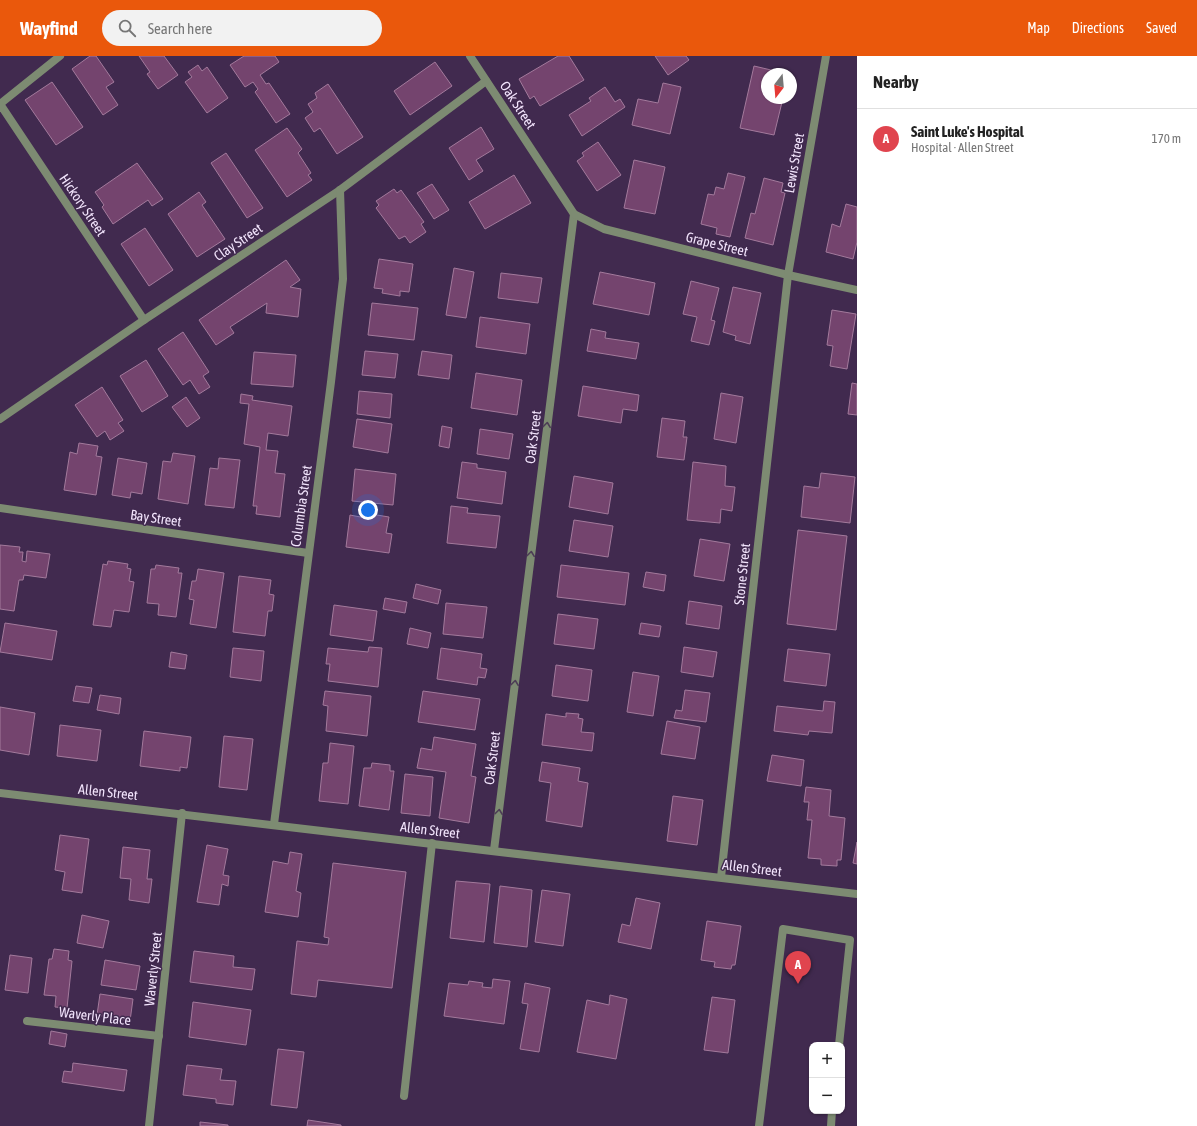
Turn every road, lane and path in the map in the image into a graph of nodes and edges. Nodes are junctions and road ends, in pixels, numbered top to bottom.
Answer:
1 (60, 56) edge
2 (470, 56) edge
3 (826, 56) edge
4 (486, 81) junction
5 (0, 104) edge
6 (0, 108) edge
7 (340, 190) junction
8 (574, 214) junction
9 (788, 275) junction
10 (857, 290) edge
11 (144, 320) junction
12 (0, 419) edge
13 (0, 508) edge
14 (308, 553) junction
15 (0, 793) edge
16 (182, 814) junction
17 (274, 824) junction
18 (432, 843) junction
19 (494, 850) junction
20 (721, 877) junction
21 (857, 894) edge
22 (27, 1021) dead end
23 (159, 1036) junction
24 (839, 1042) edge
25 (404, 1096) dead end
26 (832, 1114) edge
27 (149, 1126) edge
28 (759, 1126) edge
29 (831, 1126) edge

1 - 5 street
2 - 4 street, Oak Street
3 - 9 street, Lewis Street
4 - 7 street, Clay Street
4 - 8 street, Oak Street
5 - 6 street
5 - 11 street, Hickory Street
7 - 11 street, Clay Street
7 - 14 street, Columbia Street
8 - 9 street, Grape Street
19 -> 8 street, Oak Street
9 - 10 street, Grape Street
9 - 20 street, Stone Street
11 - 12 street, Clay Street
13 - 14 street, Bay Street
14 - 17 street, Columbia Street
15 - 16 street, Allen Street
16 - 17 street, Allen Street
16 - 23 street, Waverly Street
17 - 18 street, Allen Street
18 - 19 street, Allen Street
18 - 25 street
19 - 20 street, Allen Street
20 - 21 street, Allen Street
22 - 23 street, Waverly Place
23 - 27 street, Waverly Street
24 - 28 street
26 - 29 street

